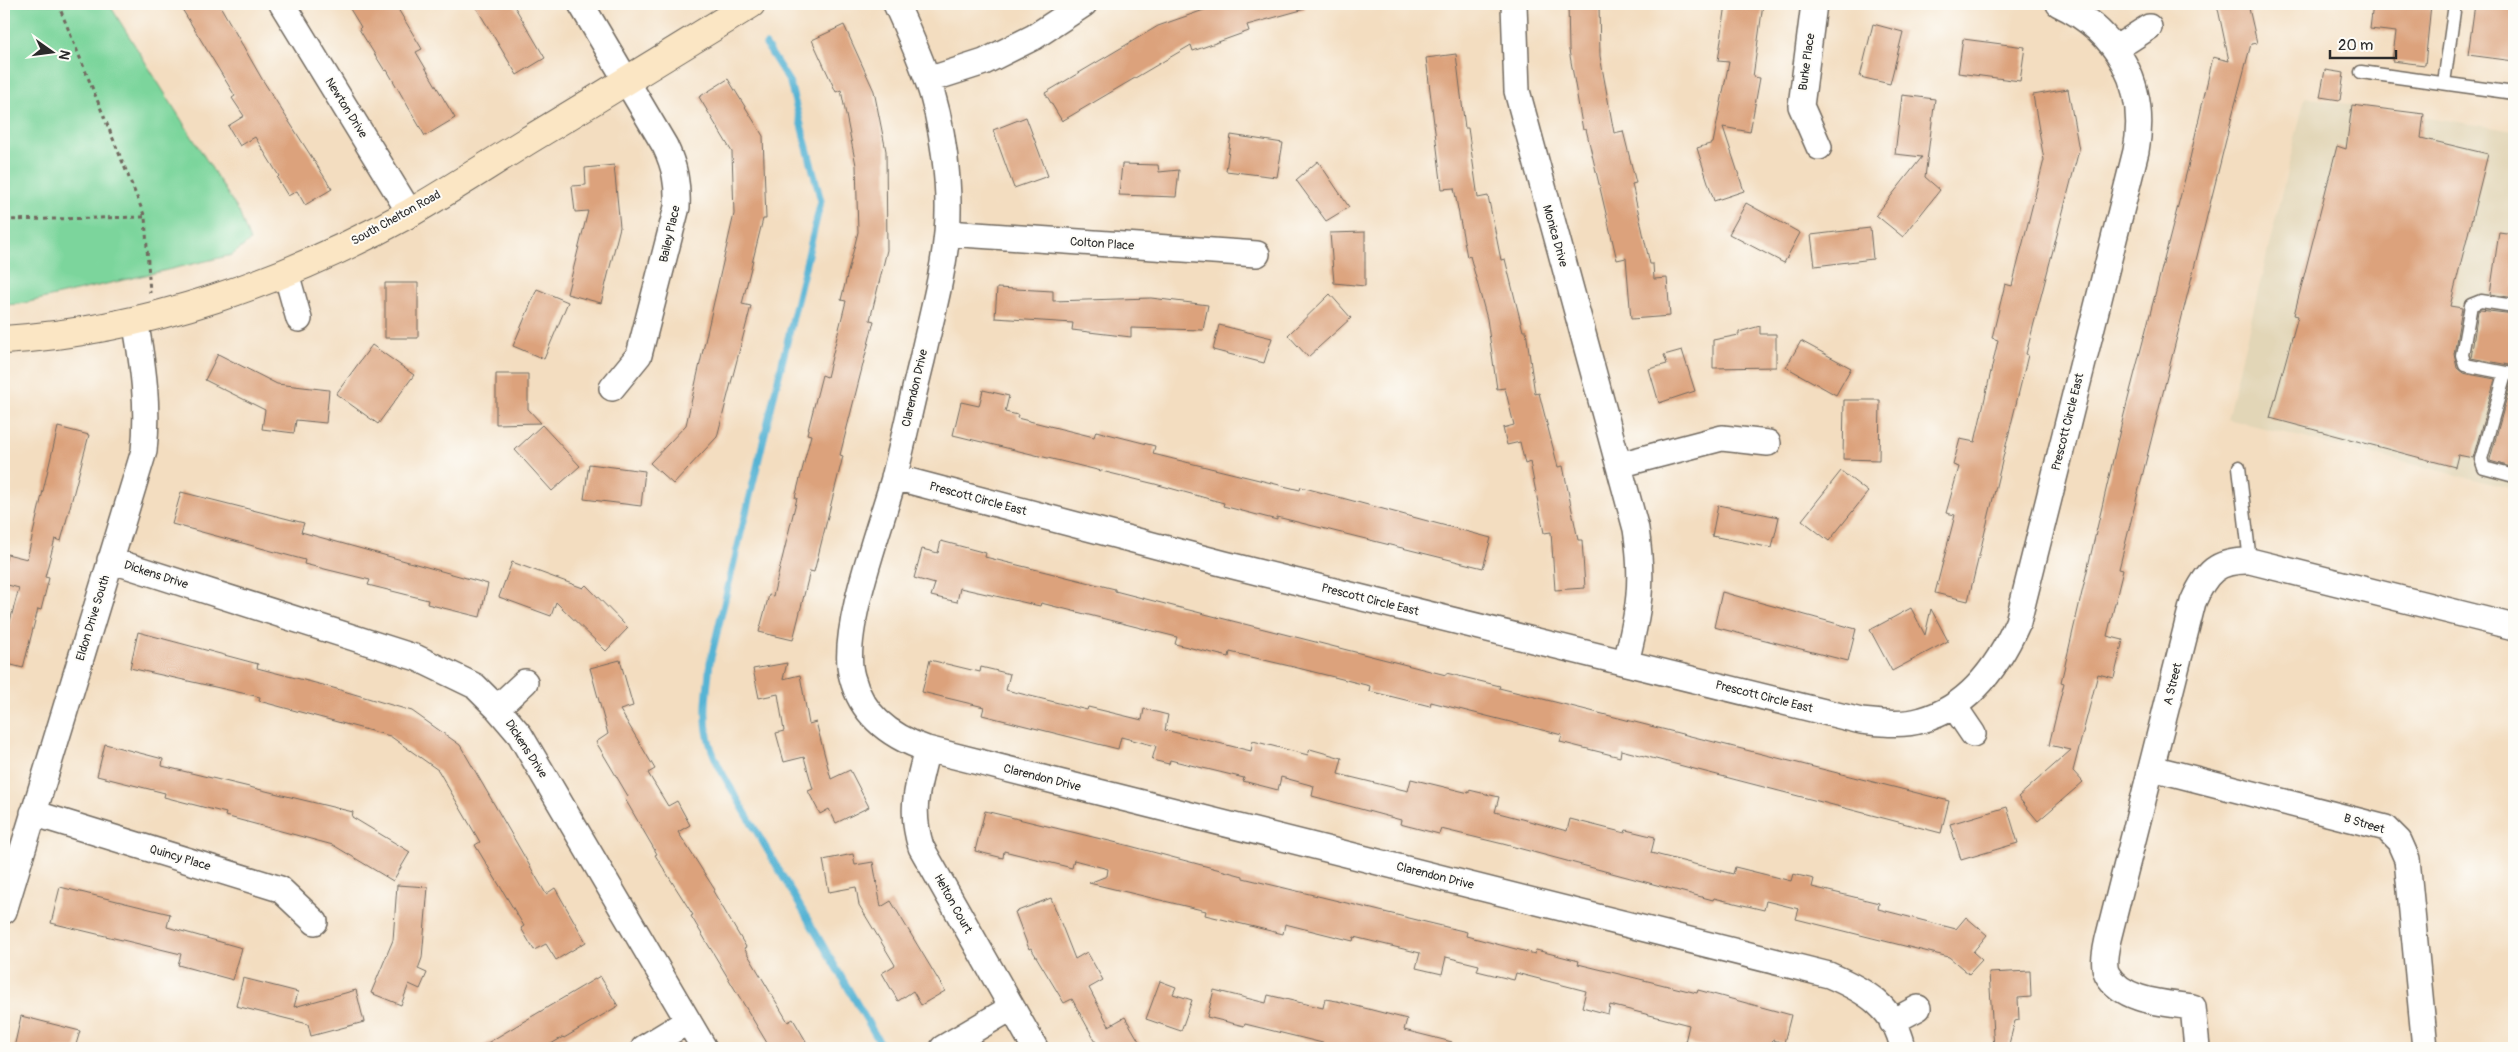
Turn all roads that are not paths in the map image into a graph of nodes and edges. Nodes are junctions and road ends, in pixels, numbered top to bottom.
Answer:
1 (282, 4) edge
2 (581, 4) edge
3 (750, 4) edge
4 (896, 4) edge
5 (1084, 4) edge
6 (1514, 4) edge
7 (1814, 4) edge
8 (2059, 4) edge
9 (2455, 4) edge
10 (2149, 27) dead end
11 (2115, 49) junction
12 (2361, 72) dead end
13 (628, 80) junction
14 (928, 80) junction
15 (2444, 83) junction
16 (2514, 93) edge
17 (1819, 147) dead end
18 (410, 212) junction
19 (947, 233) junction
20 (1257, 254) dead end
21 (286, 273) junction
22 (2514, 306) edge
23 (143, 318) junction
24 (299, 319) dead end
25 (4, 340) edge
26 (2510, 373) edge
27 (612, 388) dead end
28 (1768, 443) dead end
29 (1619, 465) junction
30 (2239, 467) dead end
31 (2514, 476) edge
32 (894, 477) junction
33 (110, 560) junction
34 (2250, 561) junction
35 (2514, 627) edge
36 (1626, 662) junction
37 (525, 682) dead end
38 (1954, 706) junction
39 (497, 708) junction
40 (1973, 734) dead end
41 (927, 749) junction
42 (2152, 768) junction
43 (34, 813) junction
44 (4, 911) edge
45 (315, 922) dead end
46 (1011, 1008) junction
47 (1918, 1008) dead end
48 (688, 1021) junction
49 (1892, 1022) junction
50 (644, 1048) edge
51 (704, 1048) edge
52 (943, 1048) edge
53 (1035, 1048) edge
54 (1903, 1048) edge
55 (2196, 1048) edge
56 (2425, 1048) edge

1 - 18 street, Newton Drive
2 - 13 street, Bailey Place
3 - 13 main road, South Chelton Road
4 - 14 street, Clarendon Drive
5 - 14 street
6 - 29 street, Monica Drive
7 - 17 street, Burke Place
8 - 11 street, Prescott Circle East
9 - 15 lane
10 - 11 street
11 - 38 street, Prescott Circle East
12 - 15 lane
13 - 18 main road, South Chelton Road
13 - 27 street, Bailey Place
14 - 19 street, Clarendon Drive
15 - 16 lane
18 - 21 main road, South Chelton Road
19 - 20 street, Colton Place
19 - 32 street, Clarendon Drive
21 - 23 main road, South Chelton Road
21 - 24 street
22 - 26 lane
23 - 25 main road, South Chelton Road
23 - 33 street, Eldon Drive South
26 - 31 lane
28 - 29 street
29 - 36 street, Monica Drive
30 - 34 lane
32 - 36 street, Prescott Circle East
32 - 41 street, Clarendon Drive
33 - 39 street, Dickens Drive
33 - 43 street, Eldon Drive South
34 - 35 street, A Street
34 - 42 street, A Street
36 - 38 street, Prescott Circle East
37 - 39 street
38 - 40 street
39 - 48 street, Dickens Drive
41 - 46 street, Helton Court
41 - 49 street, Clarendon Drive
42 - 55 street, A Street
42 - 56 street, B Street
43 - 44 street, Eldon Drive South
43 - 45 street, Quincy Place
46 - 52 street
46 - 53 street, Helton Court
47 - 49 street
48 - 50 street
48 - 51 street, Dickens Drive
49 - 54 street, Clarendon Drive

